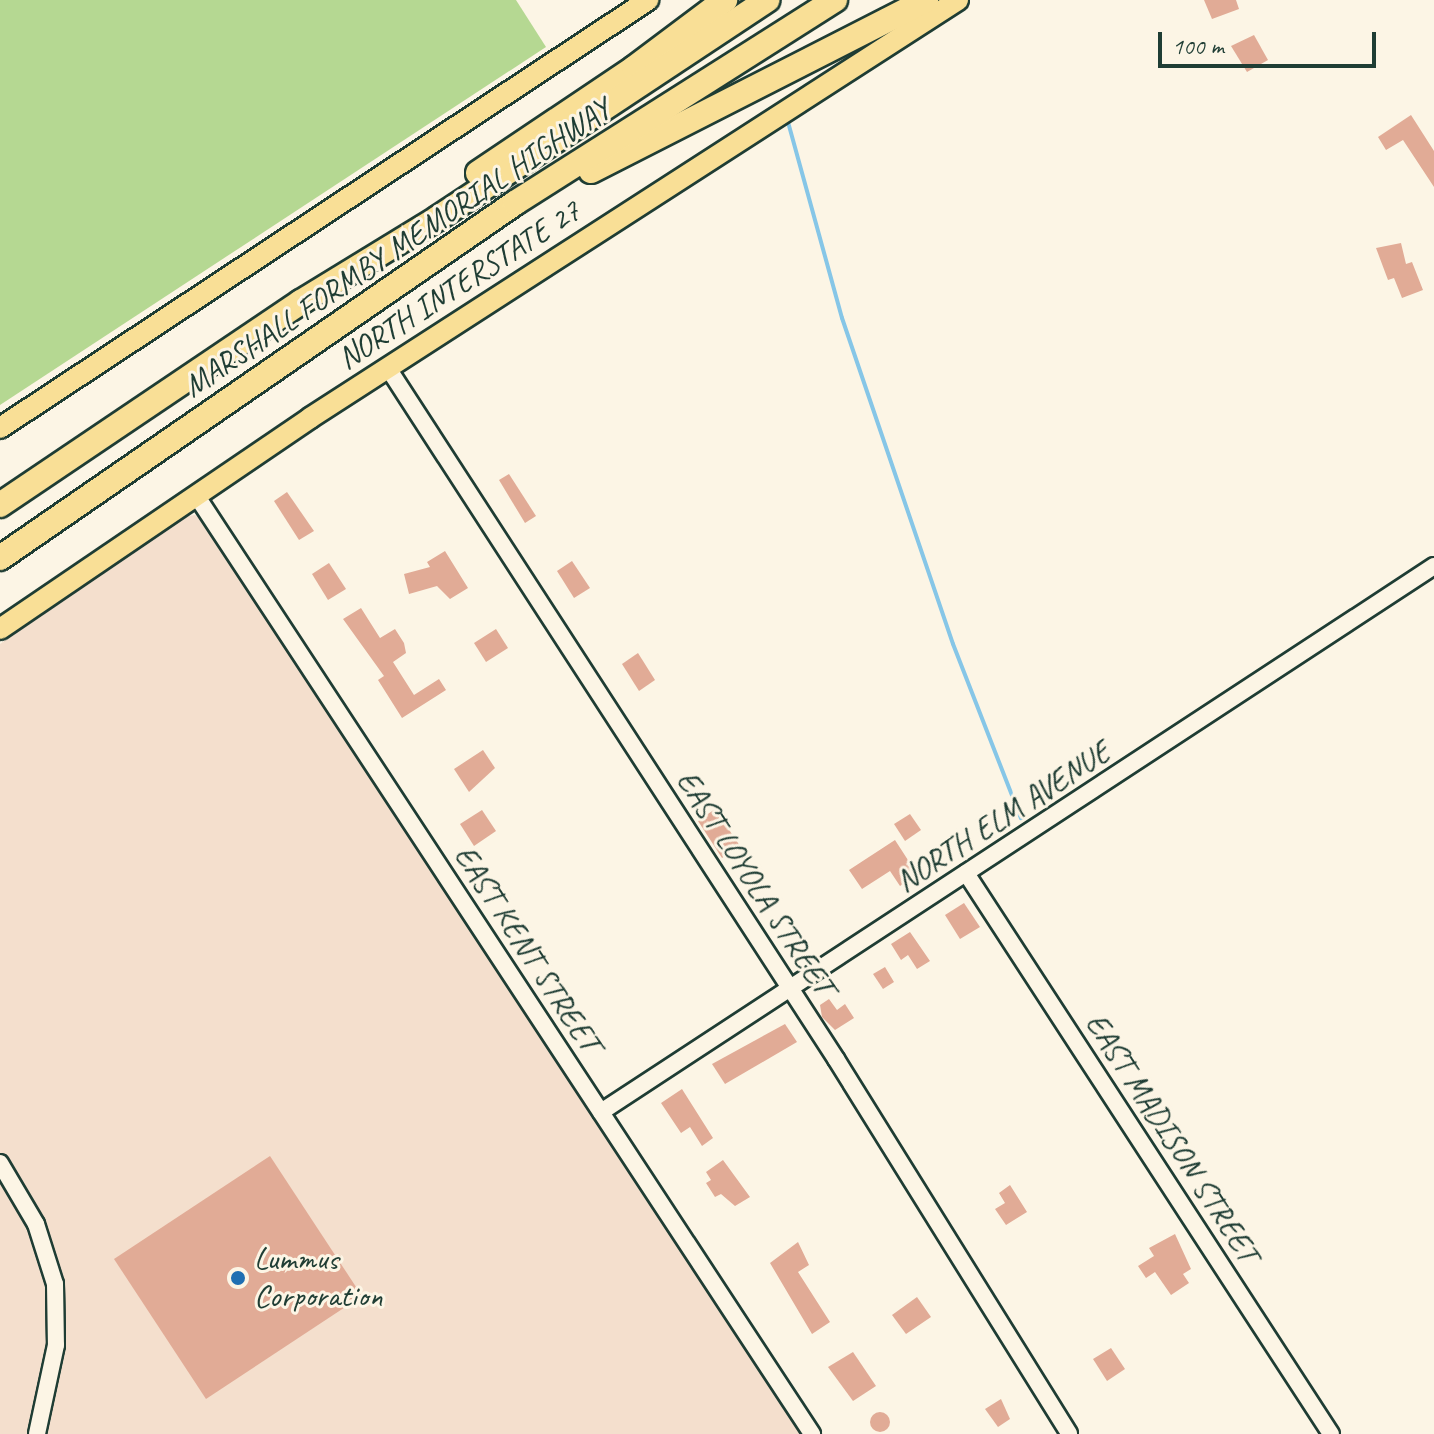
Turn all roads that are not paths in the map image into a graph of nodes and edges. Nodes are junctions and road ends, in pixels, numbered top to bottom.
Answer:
1 (648, 0) edge
2 (725, 0) edge
3 (767, 0) edge
4 (835, 0) edge
5 (926, 0) edge
6 (958, 0) edge
7 (515, 203) junction
8 (325, 286) junction
9 (388, 368) junction
10 (0, 428) edge
11 (196, 495) junction
12 (0, 505) edge
13 (0, 558) edge
14 (1434, 566) edge
15 (0, 629) edge
16 (966, 873) junction
17 (789, 987) junction
18 (601, 1112) junction
19 (0, 1163) edge
20 (37, 1434) edge
21 (812, 1434) edge
22 (1069, 1434) edge
23 (1331, 1434) edge

1 - 10 main road
2 - 8 highway
3 - 8 highway, MARSHALL FORMBY MEMORIAL HIGHWAY
4 - 7 highway, MARSHALL FORMBY MEMORIAL HIGHWAY
5 - 7 highway
6 - 9 main road, NORTH INTERSTATE 27
7 - 13 highway, MARSHALL FORMBY MEMORIAL HIGHWAY
8 - 12 highway, MARSHALL FORMBY MEMORIAL HIGHWAY
9 - 11 main road, NORTH INTERSTATE 27
9 - 17 street, EAST LOYOLA STREET
11 - 15 main road, NORTH INTERSTATE 27
11 - 18 street, EAST KENT STREET
14 - 16 street, NORTH ELM AVENUE
16 - 17 street, NORTH ELM AVENUE
16 - 23 street, EAST MADISON STREET
17 - 18 street, NORTH ELM AVENUE
17 - 22 street, EAST LOYOLA STREET
18 - 21 street, EAST KENT STREET
19 - 20 street

